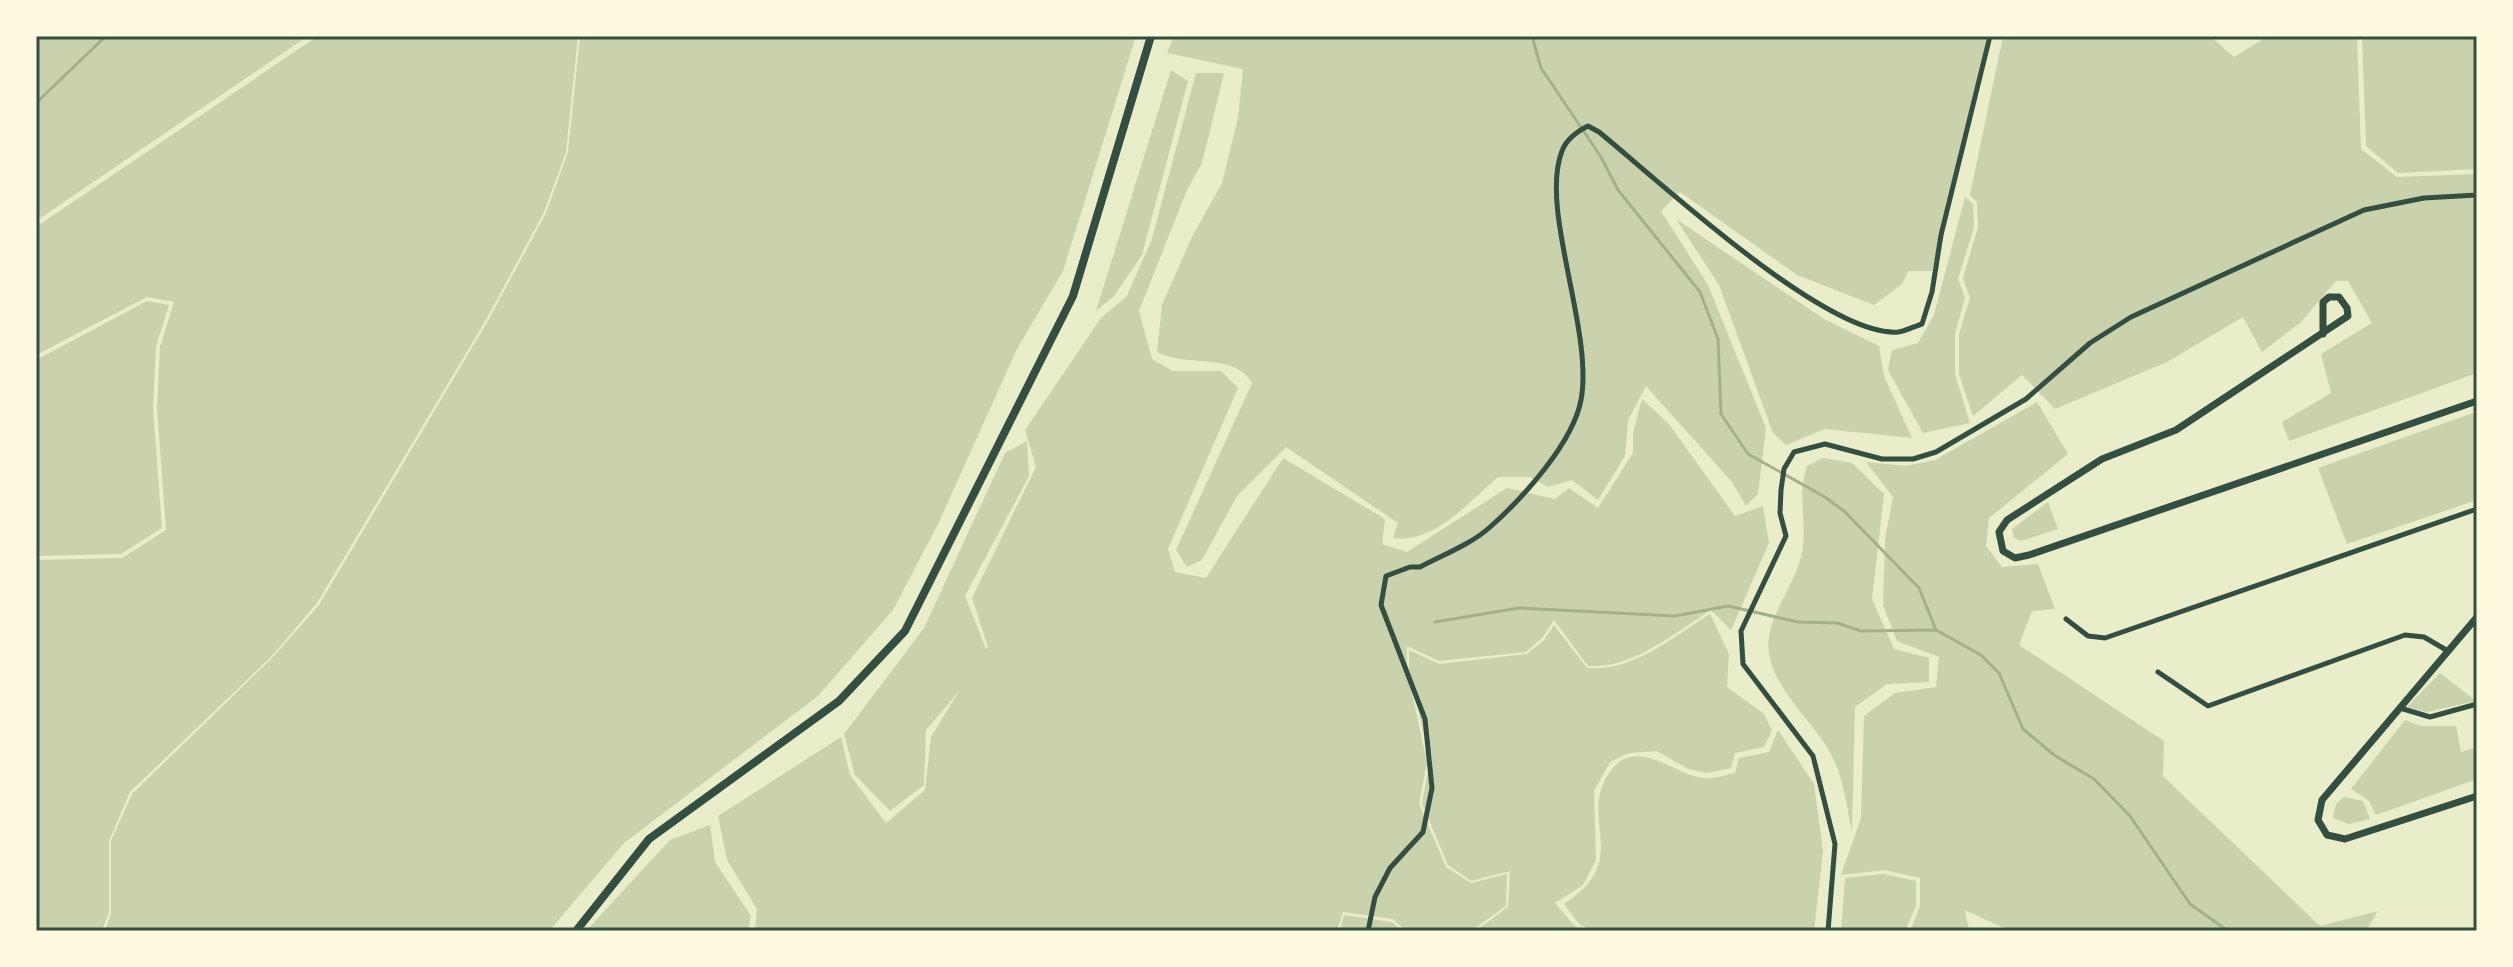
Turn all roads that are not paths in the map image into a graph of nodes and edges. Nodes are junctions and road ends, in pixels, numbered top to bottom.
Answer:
1 (1151, 36) edge
2 (1990, 36) edge
3 (2477, 195) edge
4 (2323, 334) junction
5 (2477, 401) edge
6 (2477, 509) edge
7 (2477, 617) edge
8 (2066, 619) dead end
9 (2448, 651) junction
10 (2158, 672) dead end
11 (2477, 704) edge
12 (2400, 708) junction
13 (2477, 796) edge
14 (576, 931) edge
15 (1368, 931) edge
16 (1828, 931) edge

1 - 14 main road
2 - 15 street
3 - 16 street
4 - 4 street
4 - 5 street
6 - 8 street
7 - 9 street
9 - 10 street
9 - 12 street
11 - 12 street
12 - 13 street

